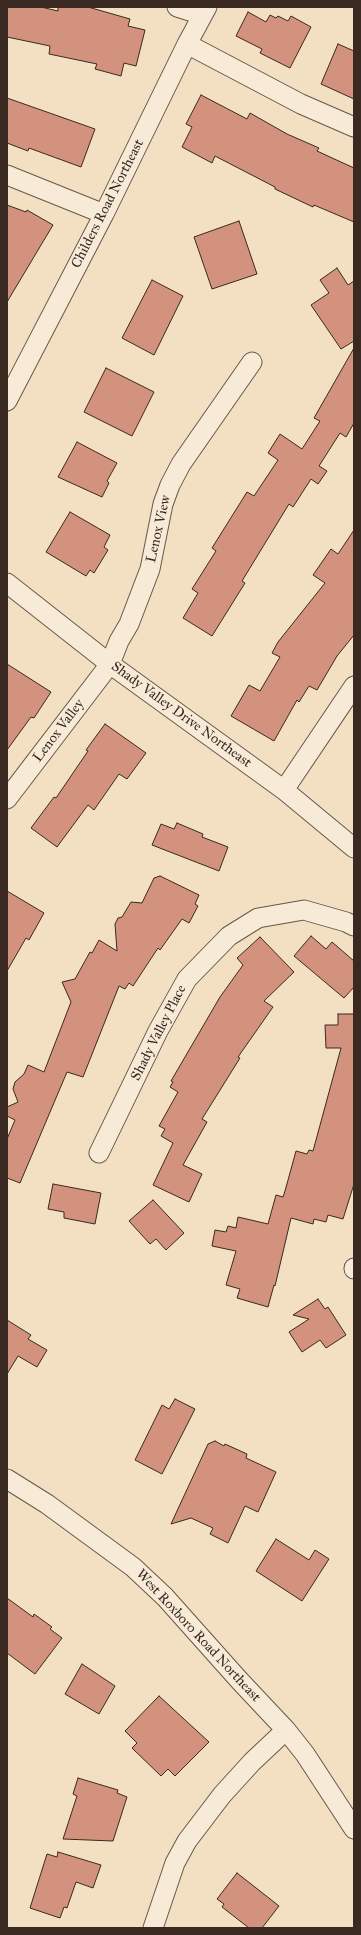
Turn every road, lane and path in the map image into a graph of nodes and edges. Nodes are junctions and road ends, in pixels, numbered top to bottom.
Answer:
1 (177, 7) edge
2 (204, 11) edge
3 (187, 44) junction
4 (354, 127) edge
5 (7, 175) edge
6 (104, 214) junction
7 (252, 362) dead end
8 (7, 401) edge
9 (7, 583) edge
10 (110, 664) junction
11 (354, 686) edge
12 (284, 790) junction
13 (7, 799) edge
14 (354, 848) edge
15 (354, 926) edge
16 (99, 1153) dead end
17 (7, 1479) edge
18 (286, 1730) junction
19 (354, 1829) edge
20 (153, 1928) edge

1 - 2 street
2 - 3 street, Childers Road Northeast
3 - 4 street
3 - 6 street, Childers Road Northeast
5 - 6 street
6 - 8 street, Childers Road Northeast
7 - 10 street, Lenox View
9 - 10 street, Shady Valley Drive Northeast
10 - 12 street, Shady Valley Drive Northeast
10 - 13 street, Lenox Valley
11 - 12 street
12 - 14 street, Shady Valley Drive Northeast
15 - 16 street, Shady Valley Place
17 - 18 street, West Roxboro Road Northeast
18 - 19 street, West Roxboro Road Northeast
18 - 20 street

